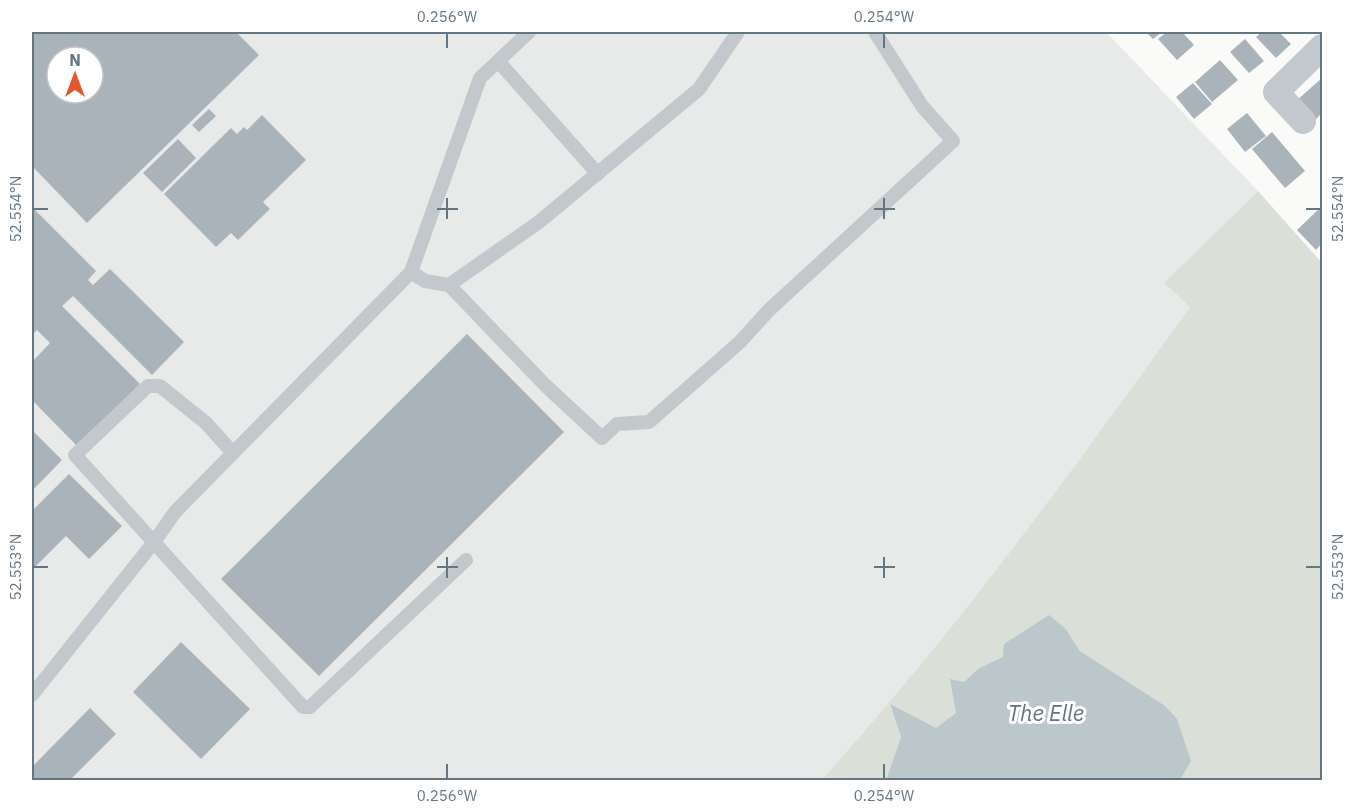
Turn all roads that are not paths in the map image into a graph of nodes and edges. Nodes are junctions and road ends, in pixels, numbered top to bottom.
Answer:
1 (530, 32) edge
2 (738, 32) edge
3 (875, 32) edge
4 (1323, 47) edge
5 (498, 61) junction
6 (1303, 122) dead end
7 (598, 174) junction
8 (411, 272) junction
9 (449, 285) junction
10 (233, 453) junction
11 (154, 542) junction
12 (466, 560) dead end
13 (32, 695) edge

1 - 5 lane
2 - 7 lane
3 - 9 lane
4 - 6 street
5 - 7 lane
5 - 8 lane
7 - 9 lane
8 - 9 lane
8 - 10 lane
10 - 11 lane
10 - 11 lane
11 - 12 lane
11 - 13 lane

